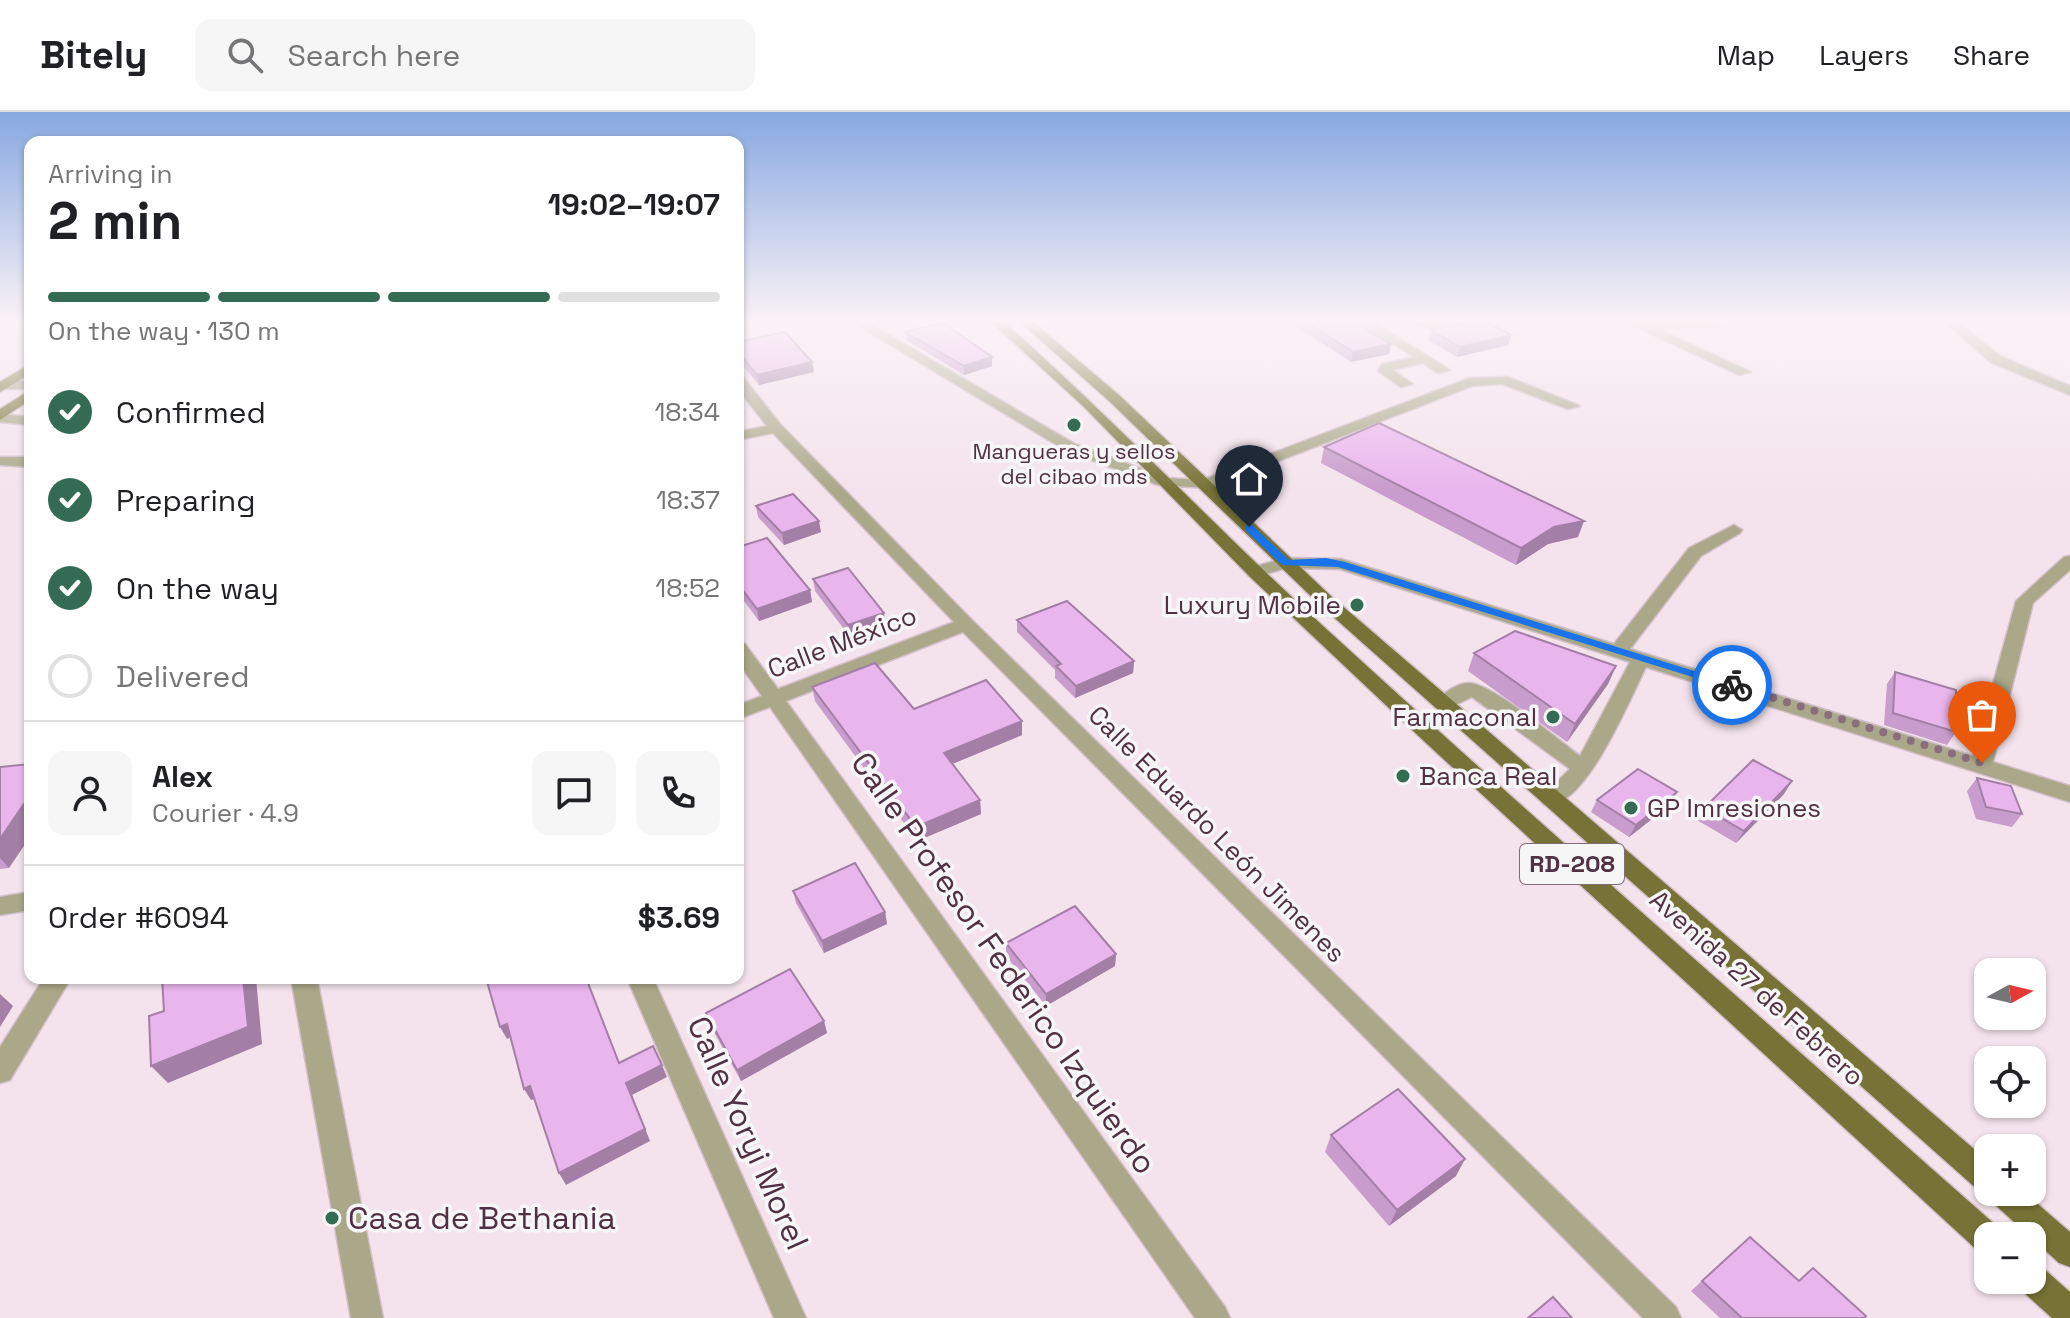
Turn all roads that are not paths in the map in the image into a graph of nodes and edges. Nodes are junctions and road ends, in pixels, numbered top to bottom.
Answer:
1 (953, 378) edge
2 (1060, 378) edge
3 (1091, 378) edge
4 (1397, 378) edge
5 (2034, 378) edge
6 (1406, 384) dead end
7 (24, 385) edge
8 (1, 386) edge
9 (744, 388) edge
10 (2070, 391) edge
11 (24, 399) edge
12 (1573, 406) dead end
13 (0, 417) edge
14 (24, 420) edge
15 (776, 428) junction
16 (744, 435) edge
17 (24, 459) edge
18 (0, 461) edge
19 (1163, 482) junction
20 (1204, 485) junction
21 (1734, 530) dead end
22 (1286, 563) junction
23 (2069, 563) edge
24 (1255, 572) junction
25 (966, 624) junction
26 (1619, 650) junction
27 (744, 656) edge
28 (1642, 657) junction
29 (775, 698) junction
30 (1443, 704) junction
31 (744, 710) edge
32 (1982, 763) junction
33 (1584, 769) junction
34 (2070, 794) edge
35 (1551, 798) junction
36 (24, 902) edge
37 (0, 906) edge
38 (54, 984) edge
39 (305, 984) edge
40 (643, 984) edge
41 (0, 1071) edge
42 (1974, 1168) edge
43 (2018, 1206) edge
44 (1974, 1226) edge
45 (2070, 1252) edge
46 (2046, 1292) edge
47 (2070, 1313) edge
48 (367, 1318) edge
49 (790, 1318) edge
50 (1214, 1318) edge
51 (1665, 1318) edge

1 - 19 street
2 - 19 main road, Avenida 27 de Febrero / RD-208
3 - 20 main road, Avenida 27 de Febrero / RD-208
4 - 6 street
5 - 10 street
7 - 8 street
9 - 15 street, Calle Eduardo León Jimenes
11 - 13 main road
12 - 20 street
13 - 14 street
15 - 16 street
15 - 25 street, Calle Eduardo León Jimenes
17 - 18 street
19 - 20 street
19 - 24 main road, Avenida 27 de Febrero / RD-208
20 - 22 main road, Avenida 27 de Febrero / RD-208
21 - 26 street
22 - 24 street
22 - 26 street
22 - 30 main road, Avenida 27 de Febrero / RD-208
23 - 32 street
24 - 44 main road, Avenida 27 de Febrero / RD-208
25 - 29 street, Calle México
25 - 51 street, Calle Eduardo León Jimenes
26 - 28 street
27 - 29 street, Calle Profesor Federico Izquierdo
28 - 32 street
28 - 33 street
29 - 31 street, Calle México
29 - 50 street, Calle Profesor Federico Izquierdo
30 - 33 street
30 - 35 main road, Avenida 27 de Febrero / RD-208
32 - 34 street
33 - 35 street
35 - 42 main road, Avenida 27 de Febrero / RD-208
36 - 37 street
38 - 41 street
39 - 48 street
40 - 49 street, Calle Yoryi Morel
43 - 45 main road
46 - 47 main road

